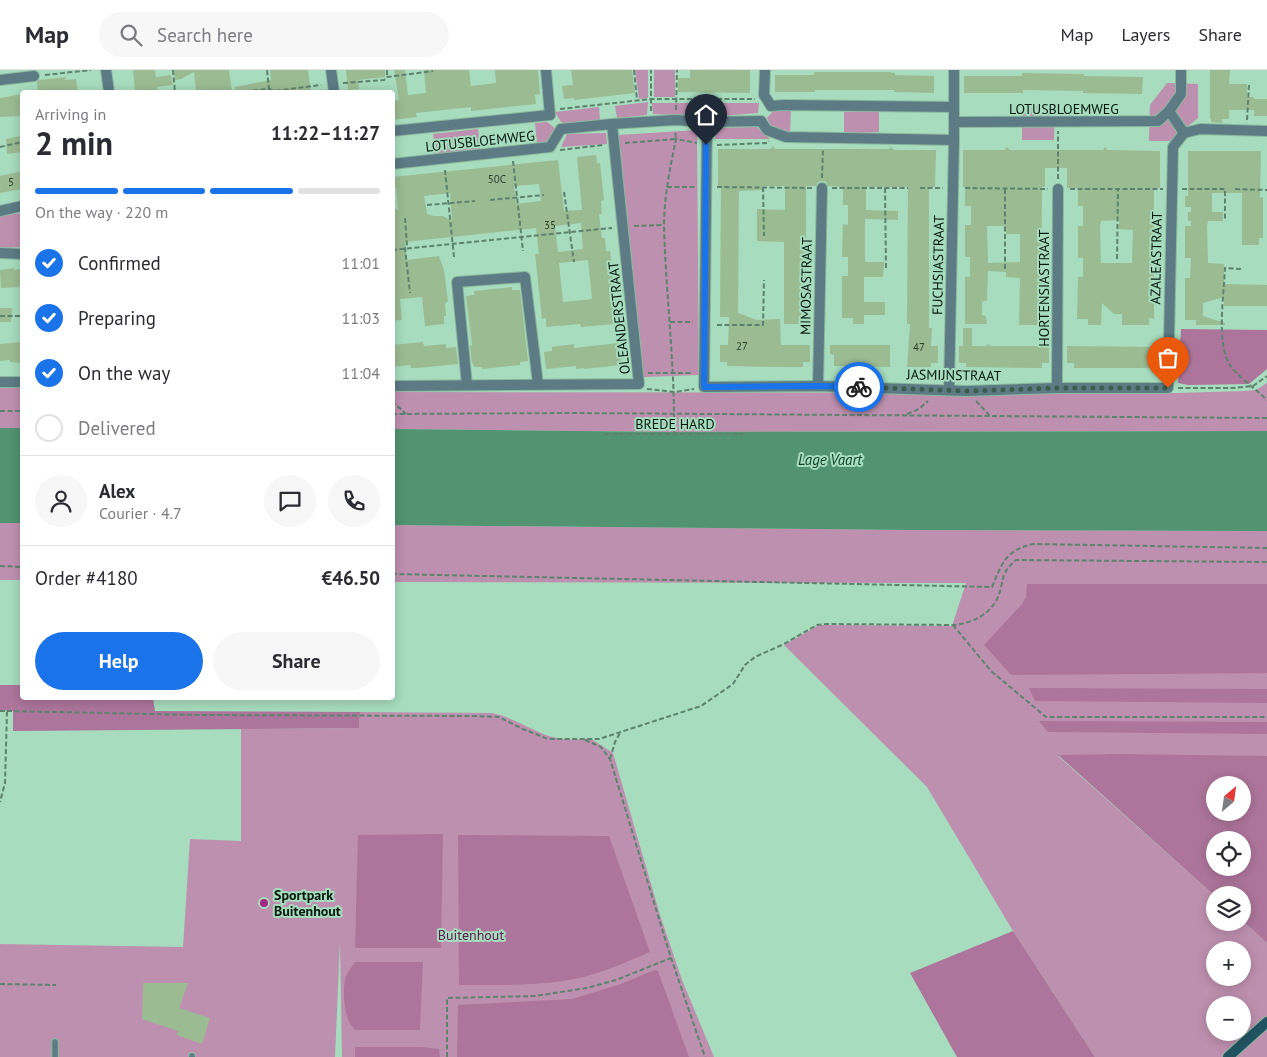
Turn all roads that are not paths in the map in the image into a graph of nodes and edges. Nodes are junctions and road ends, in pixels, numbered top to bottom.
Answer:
1 (106, 70) edge
2 (331, 70) edge
3 (546, 70) edge
4 (764, 70) edge
5 (954, 70) edge
6 (1181, 70) edge
7 (34, 76) road end
8 (0, 78) edge
9 (333, 88) edge
10 (109, 90) edge
11 (768, 102) junction
12 (954, 107) junction
13 (1169, 111) junction
14 (550, 115) junction
15 (761, 121) junction
16 (706, 122) junction
17 (954, 122) junction
18 (612, 124) junction
19 (561, 129) junction
20 (395, 131) edge
21 (1267, 131) edge
22 (1184, 133) junction
23 (954, 140) junction
24 (395, 164) edge
25 (822, 188) road end
26 (1058, 189) road end
27 (20, 206) edge
28 (0, 210) edge
29 (0, 254) edge
30 (20, 254) edge
31 (0, 382) edge
32 (20, 382) edge
33 (538, 384) junction
34 (467, 385) junction
35 (395, 386) edge
36 (818, 386) junction
37 (1057, 388) junction
38 (1168, 388) joint
39 (949, 390) junction
40 (1267, 1022) edge
41 (55, 1042) dead end
42 (55, 1057) edge
43 (1228, 1057) edge

1 - 10 street
2 - 9 street
3 - 14 street
4 - 11 street
5 - 12 street
6 - 13 street
7 - 8 street
11 - 12 street
11 - 15 street
12 - 17 street
13 - 17 street, LOTUSBLOEMWEG
13 - 22 street
14 - 19 street, LOTUSBLOEMWEG
14 - 20 street, LOTUSBLOEMWEG
15 - 16 street
15 - 23 street
16 - 18 street
16 - 36 street, JASMIJNSTRAAT
17 - 23 street
18 - 19 street
18 - 33 street, OLEANDERSTRAAT
19 - 24 street, LOTUSBLOEMWEG
21 - 22 street
22 - 38 street, AZALEASTRAAT
23 - 39 street, FUCHSIASTRAAT
25 - 36 street, MIMOSASTRAAT
26 - 37 street, HORTENSIASTRAAT
27 - 28 street
29 - 30 street
31 - 32 street
33 - 34 street, OLEANDERSTRAAT
33 - 34 street
34 - 35 street, OLEANDERSTRAAT
36 - 39 street, JASMIJNSTRAAT
37 - 38 street, JASMIJNSTRAAT
37 - 39 street, JASMIJNSTRAAT
40 - 43 street
41 - 42 lane

